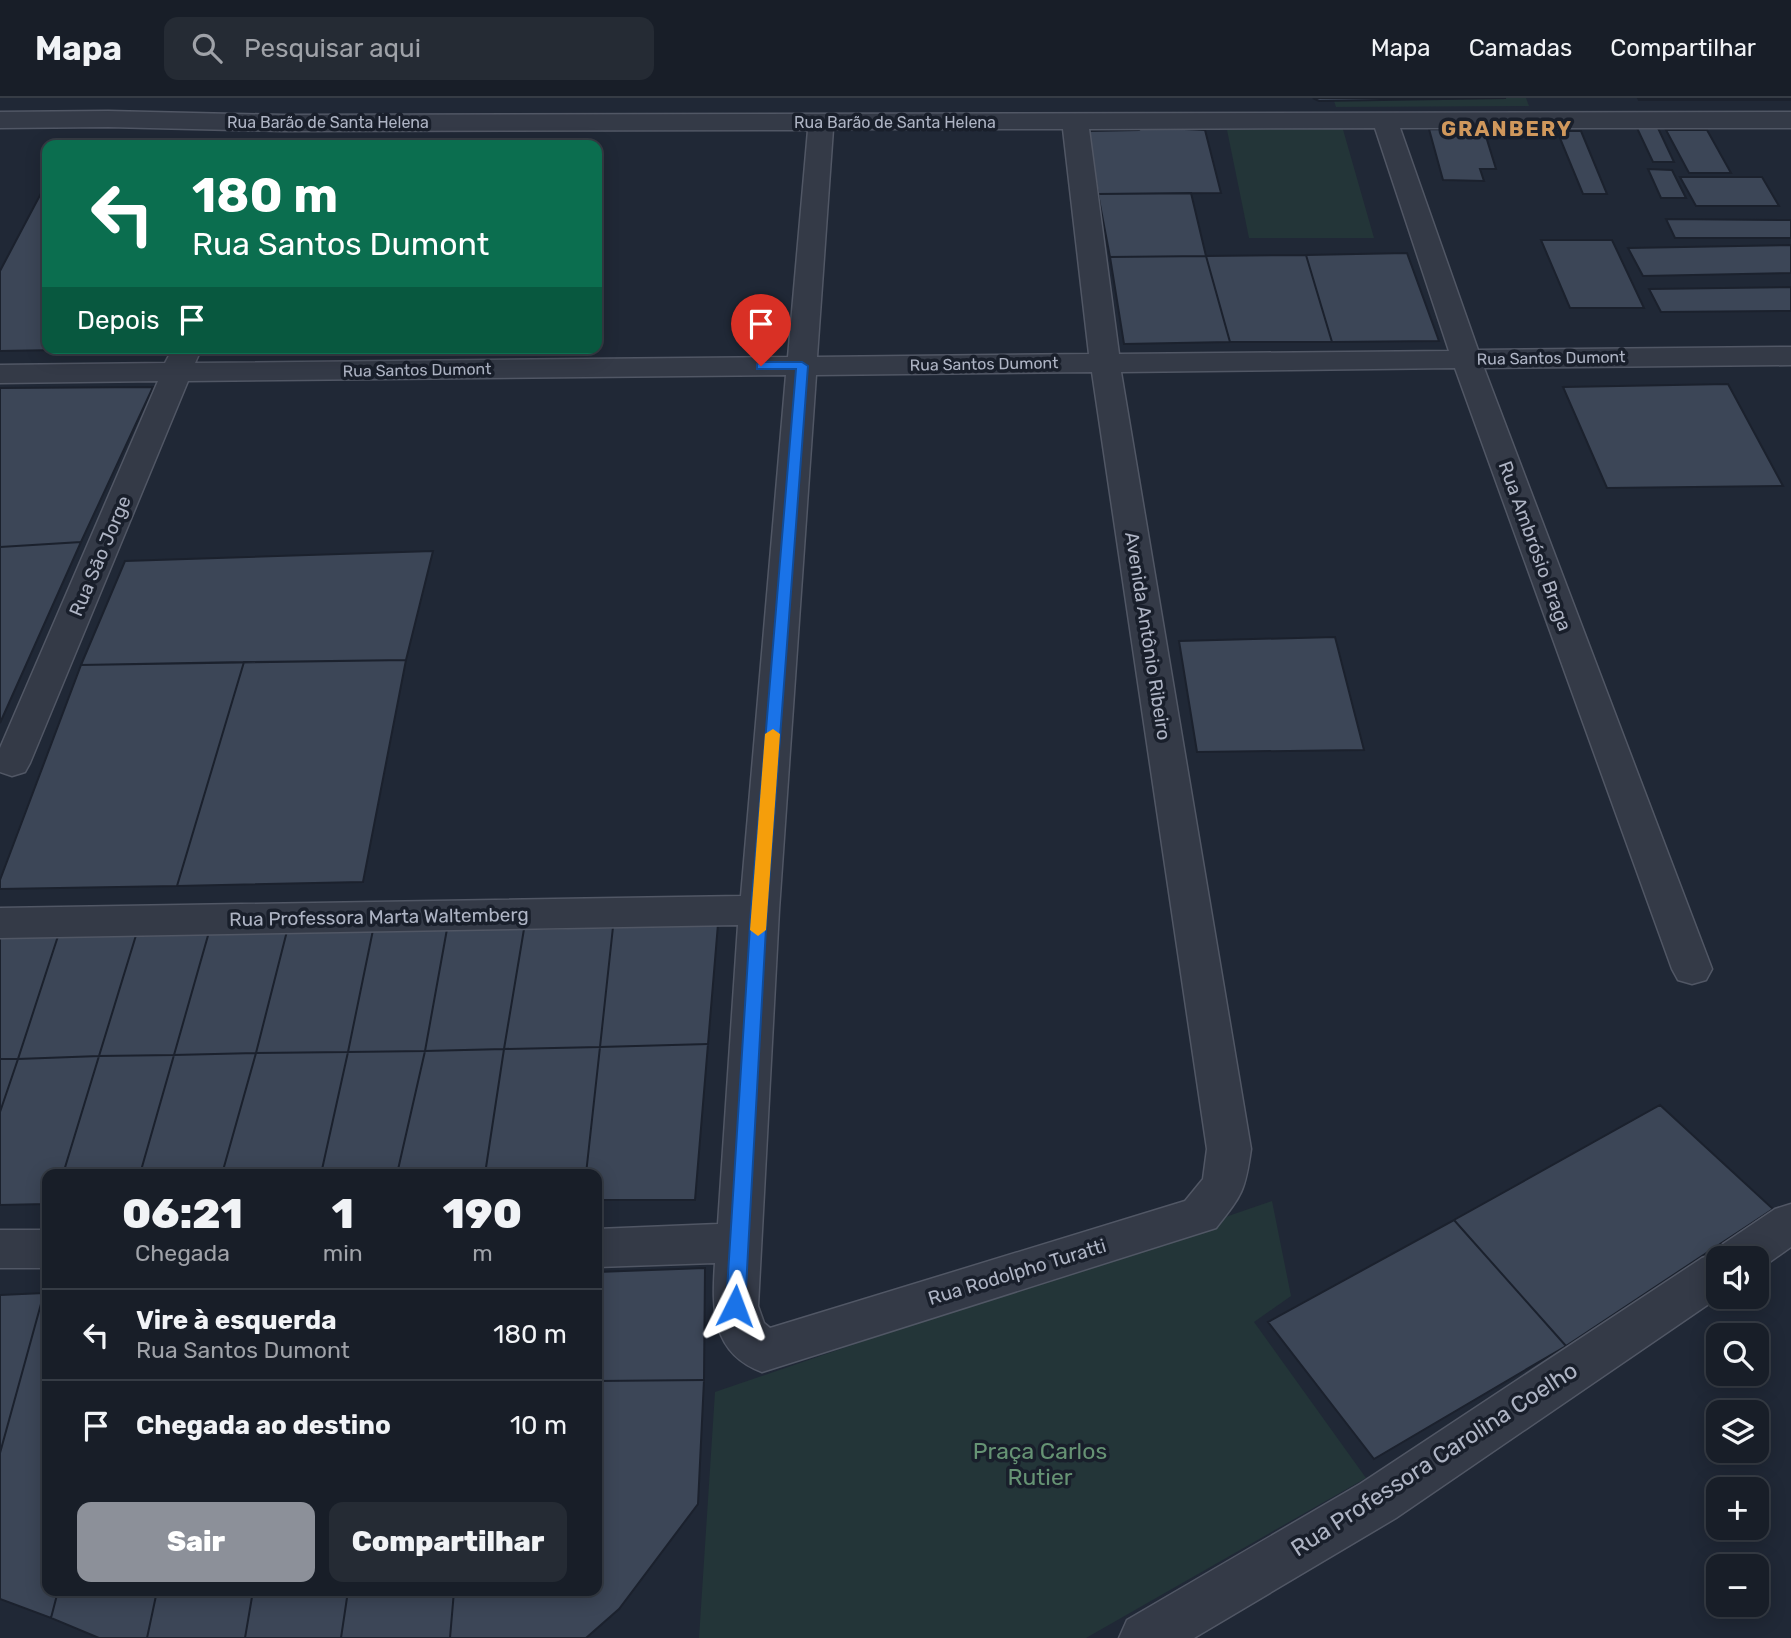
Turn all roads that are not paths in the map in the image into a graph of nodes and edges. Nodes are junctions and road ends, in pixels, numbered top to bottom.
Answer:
1 (113, 108) edge
2 (1271, 109) edge
3 (1007, 110) edge
4 (0, 120) edge
5 (1791, 120) edge
6 (1075, 121) junction
7 (1385, 121) junction
8 (821, 122) junction
9 (1791, 356) edge
10 (1465, 359) junction
11 (182, 360) edge
12 (1105, 363) junction
13 (802, 366) junction
14 (0, 374) edge
15 (12, 763) dead end
16 (759, 910) junction
17 (0, 923) edge
18 (1692, 969) dead end
19 (1229, 1149) joint
20 (1791, 1223) edge
21 (739, 1243) junction
22 (1757, 1246) edge
23 (602, 1248) edge
24 (42, 1249) edge
25 (0, 1250) edge
26 (1706, 1280) edge
27 (1145, 1638) edge

1 - 4 street, Rua Barão de Santa Helena
1 - 8 street, Rua Barão de Santa Helena
2 - 6 street, Rua Barão de Santa Helena
2 - 7 street, Rua Barão de Santa Helena
3 - 6 street, Rua Barão de Santa Helena
3 - 8 street, Rua Barão de Santa Helena
5 - 7 street, Rua Barão de Santa Helena
6 - 12 street, Avenida Antônio Ribeiro
7 - 10 street, Rua Ambrósio Braga
8 - 13 street
9 - 10 street, Rua Santos Dumont
10 - 12 street, Rua Santos Dumont
10 - 18 street, Rua Ambrósio Braga
11 - 13 street, Rua Santos Dumont
11 - 14 street, Rua Santos Dumont
11 - 15 street, Rua São Jorge
12 - 13 street, Rua Santos Dumont
12 - 19 street, Avenida Antônio Ribeiro
13 - 16 street
16 - 17 street, Rua Professora Marta Waltemberg
16 - 21 street
19 - 21 street, Rua Rodolpho Turatti
20 - 22 street
21 - 23 street
24 - 25 street
26 - 27 street, Rua Professora Carolina Coelho

